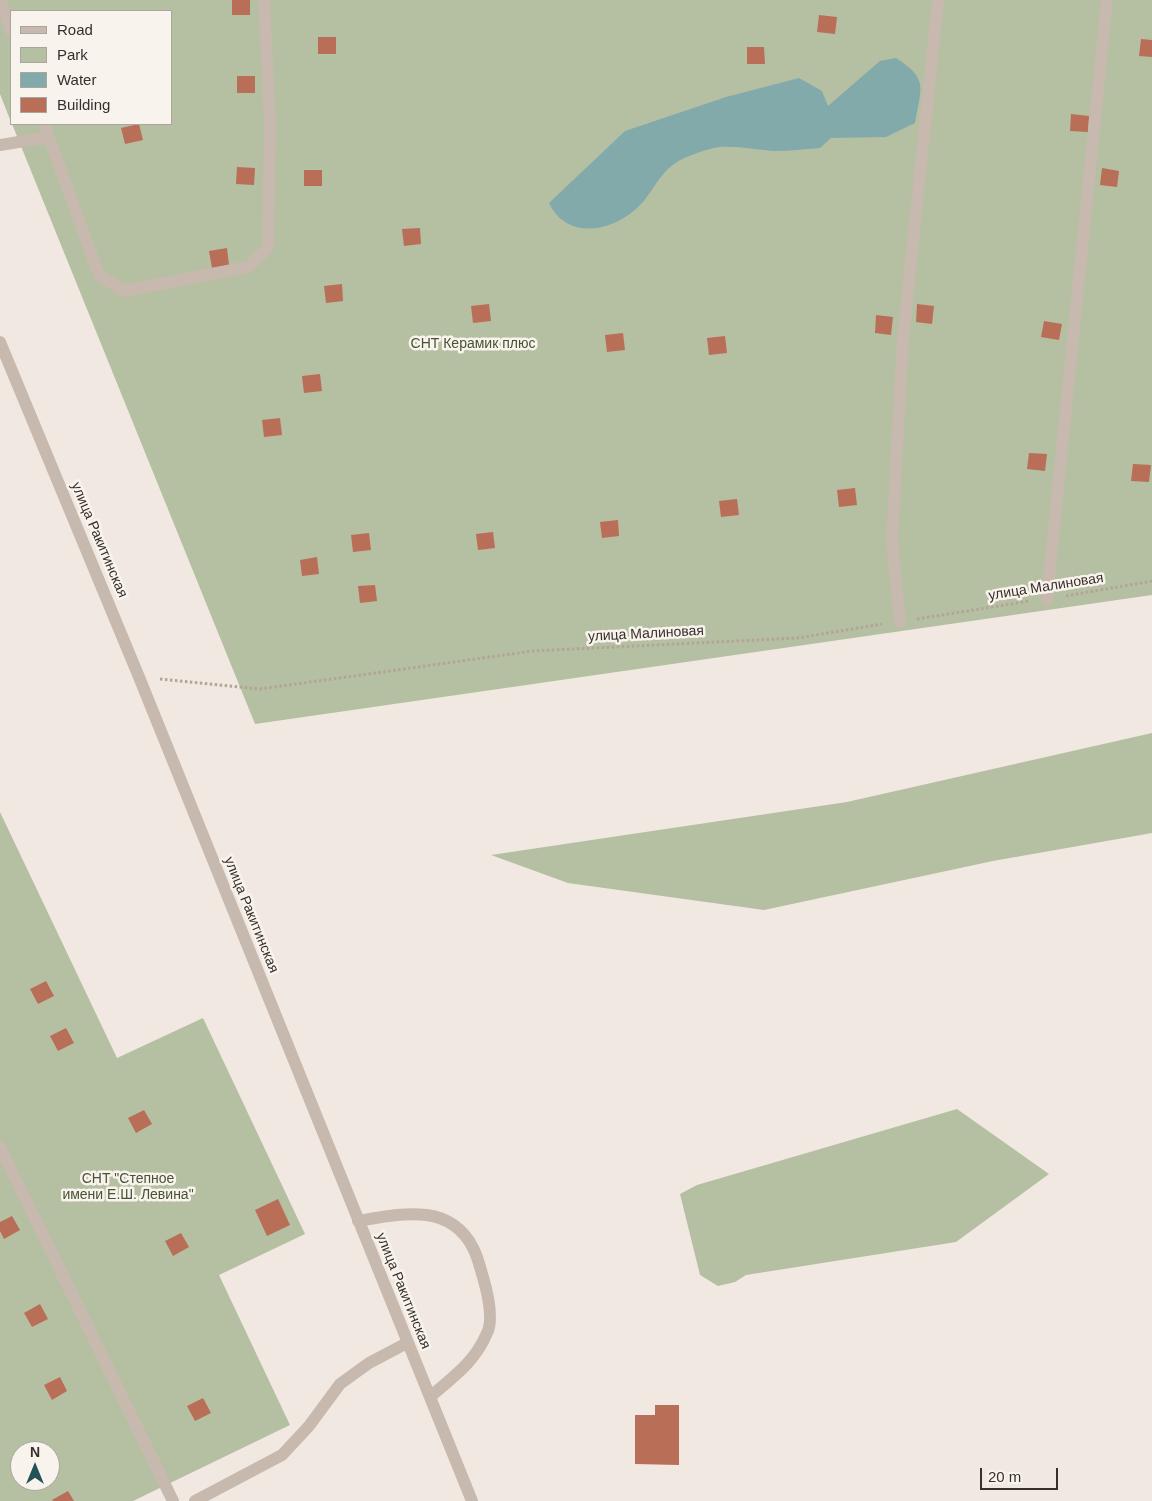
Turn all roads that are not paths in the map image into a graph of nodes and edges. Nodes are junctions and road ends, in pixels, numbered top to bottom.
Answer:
1 (0, 0) edge
2 (264, 0) edge
3 (938, 0) edge
4 (1107, 0) edge
5 (10, 28) edge
6 (44, 125) edge
7 (49, 138) junction
8 (0, 145) edge
9 (0, 342) edge
10 (1047, 599) road end
11 (900, 622) road end
12 (0, 1147) edge
13 (358, 1221) junction
14 (407, 1343) junction
15 (430, 1397) junction
16 (173, 1501) edge
17 (195, 1501) edge
18 (472, 1501) edge

1 - 5 street
2 - 7 street
3 - 11 street
4 - 10 street
6 - 7 street
7 - 8 street
9 - 13 street, улица Ракитинская
12 - 16 street
13 - 14 street, улица Ракитинская
13 - 15 street
14 - 15 street, улица Ракитинская
14 - 17 street
15 - 18 street, улица Ракитинская

